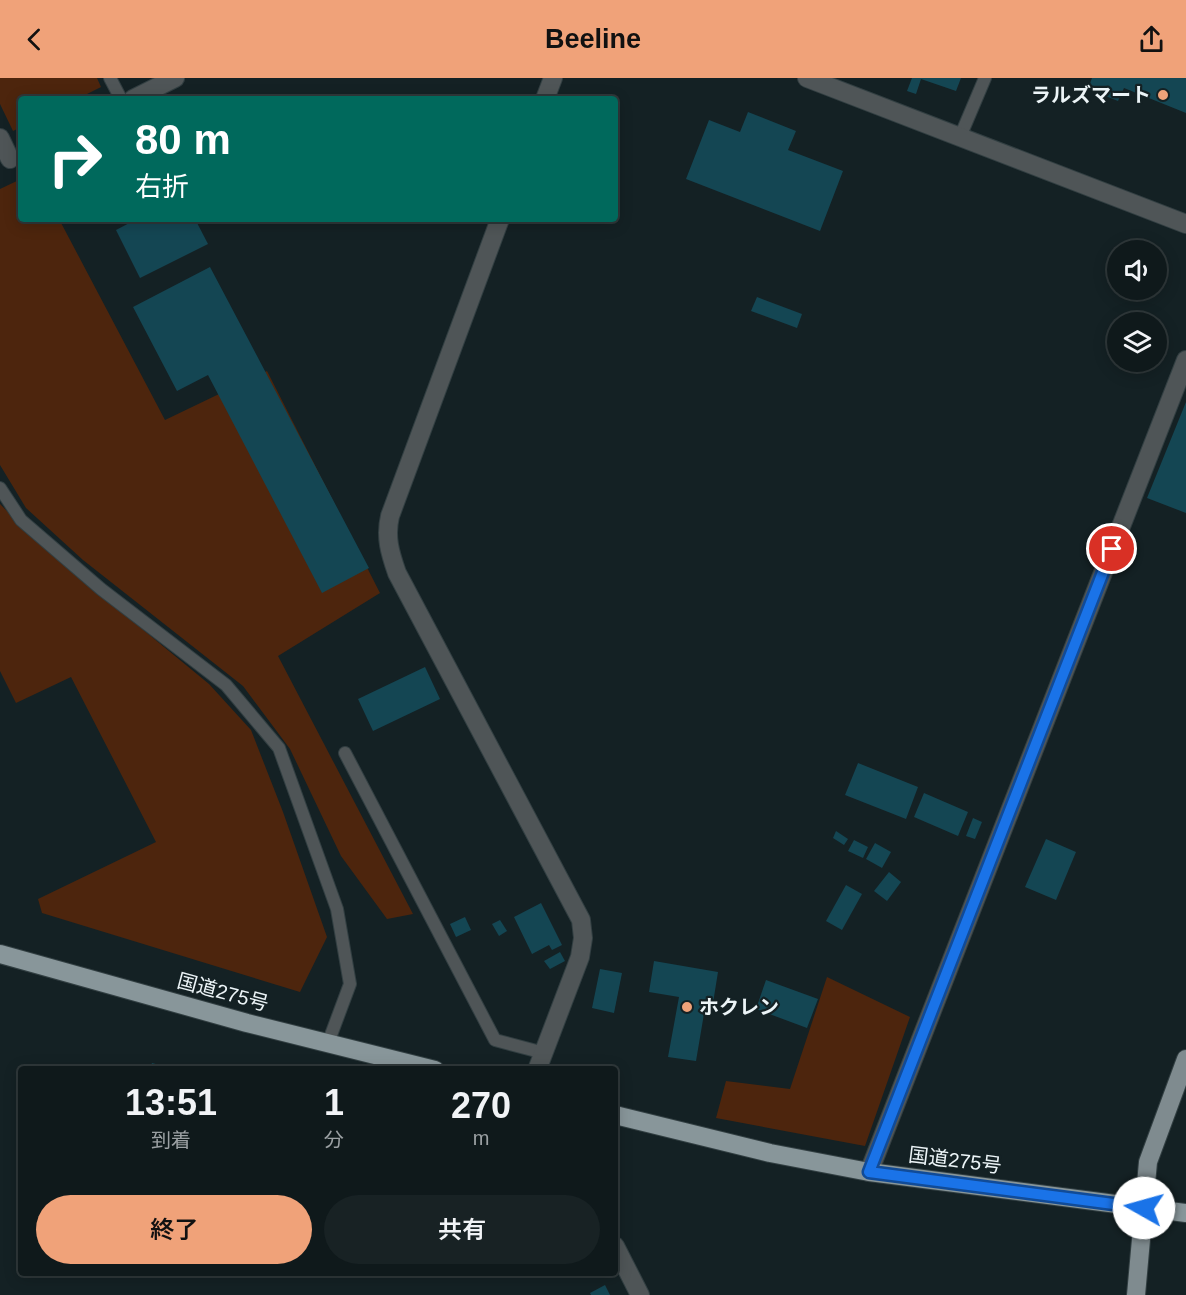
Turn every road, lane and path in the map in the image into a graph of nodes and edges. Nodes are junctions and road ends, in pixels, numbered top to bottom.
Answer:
1 (110, 78) edge
2 (176, 78) edge
3 (553, 78) edge
4 (807, 78) edge
5 (985, 78) edge
6 (841, 84) edge
7 (119, 96) edge
8 (139, 96) edge
9 (546, 96) edge
10 (960, 137) junction
11 (0, 138) edge
12 (10, 159) edge
13 (499, 222) edge
14 (1186, 224) edge
15 (1186, 360) edge
16 (0, 488) edge
17 (345, 753) dead end
18 (0, 954) edge
19 (328, 1043) junction
20 (1186, 1059) edge
21 (541, 1061) edge
22 (419, 1066) edge
23 (618, 1116) edge
24 (869, 1172) junction
25 (1144, 1208) junction
26 (1186, 1213) edge
27 (618, 1251) edge
28 (640, 1295) edge
29 (1136, 1295) edge

1 - 7 lane
2 - 8 street
3 - 9 street
4 - 6 street
5 - 10 lane
6 - 10 street
10 - 14 street
11 - 12 street
13 - 21 street
15 - 24 street
16 - 19 lane
17 - 21 lane
18 - 19 highway, 国道275号
19 - 22 highway, 国道275号
20 - 25 main road
23 - 24 highway, 国道275号
24 - 25 highway, 国道275号
25 - 26 highway, 国道275号
25 - 29 main road
27 - 28 street

